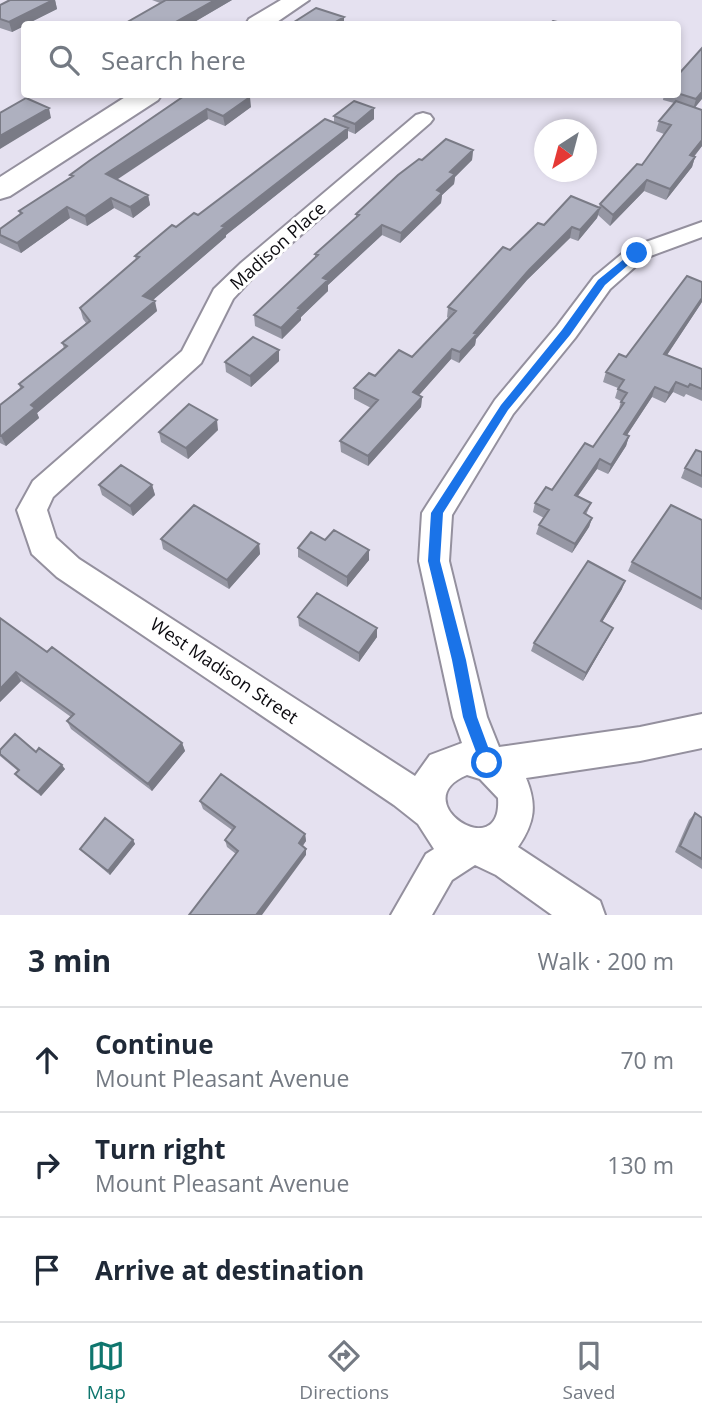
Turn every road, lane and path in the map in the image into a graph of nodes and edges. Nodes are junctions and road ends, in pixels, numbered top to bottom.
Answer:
1 (297, 0) edge
2 (263, 21) edge
3 (143, 98) edge
4 (423, 119) dead end
5 (0, 190) edge
6 (702, 229) edge
7 (44, 545) joint
8 (702, 731) edge
9 (457, 786) junction
10 (480, 851) junction
11 (410, 915) edge
12 (586, 915) edge

1 - 2 street
3 - 5 street
4 - 7 street, Madison Place
6 - 9 street
7 - 9 street, West Madison Street
8 - 9 street
9 - 10 street
9 - 10 street
10 - 11 street
10 - 12 street

